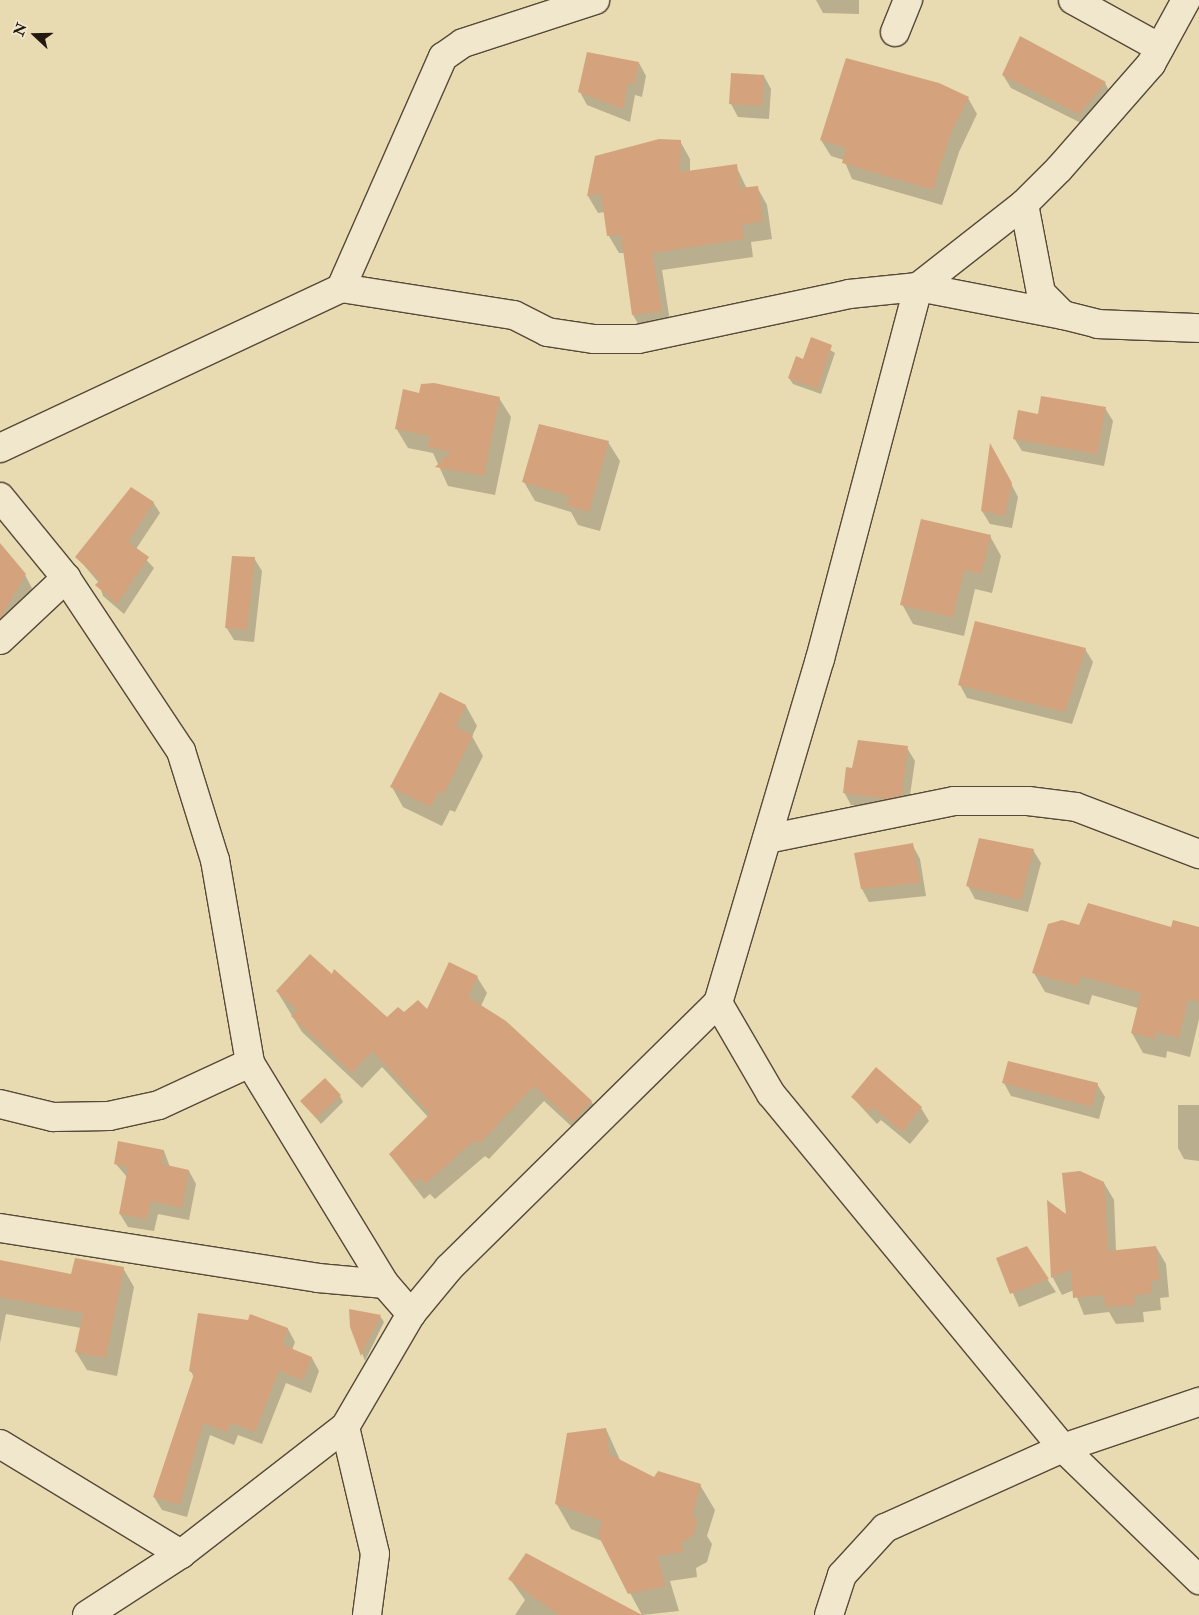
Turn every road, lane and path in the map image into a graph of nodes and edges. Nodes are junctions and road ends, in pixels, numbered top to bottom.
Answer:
1 (595, 0) edge
2 (908, 0) edge
3 (1073, 0) edge
4 (1186, 0) edge
5 (896, 32) dead end
6 (1160, 48) junction
7 (1024, 204) junction
8 (918, 287) junction
9 (341, 288) junction
10 (1064, 315) junction
11 (1199, 328) edge
12 (0, 448) edge
13 (0, 497) edge
14 (66, 578) junction
15 (0, 640) edge
16 (767, 839) junction
17 (1199, 854) edge
18 (718, 1003) junction
19 (250, 1063) junction
20 (0, 1104) edge
21 (0, 1228) edge
22 (385, 1284) junction
23 (411, 1314) junction
24 (1199, 1402) edge
25 (345, 1427) junction
26 (0, 1444) edge
27 (1063, 1448) junction
28 (181, 1554) junction
29 (1199, 1580) edge
30 (86, 1615) edge
31 (366, 1615) edge
32 (829, 1615) edge

1 - 9 street
2 - 5 street
3 - 6 street
4 - 6 street
6 - 7 street
7 - 8 street
7 - 10 street
8 - 9 street
8 - 10 street
8 - 16 street
9 - 12 street
10 - 11 street
13 - 14 street
14 - 15 street
14 - 19 street
16 - 17 street
16 - 18 street
18 - 23 street
18 - 27 street
19 - 20 street
19 - 22 street
21 - 22 street
22 - 23 street
23 - 25 street
24 - 27 street
25 - 28 street
25 - 31 street
26 - 28 street
27 - 29 street
27 - 32 street
28 - 30 street

